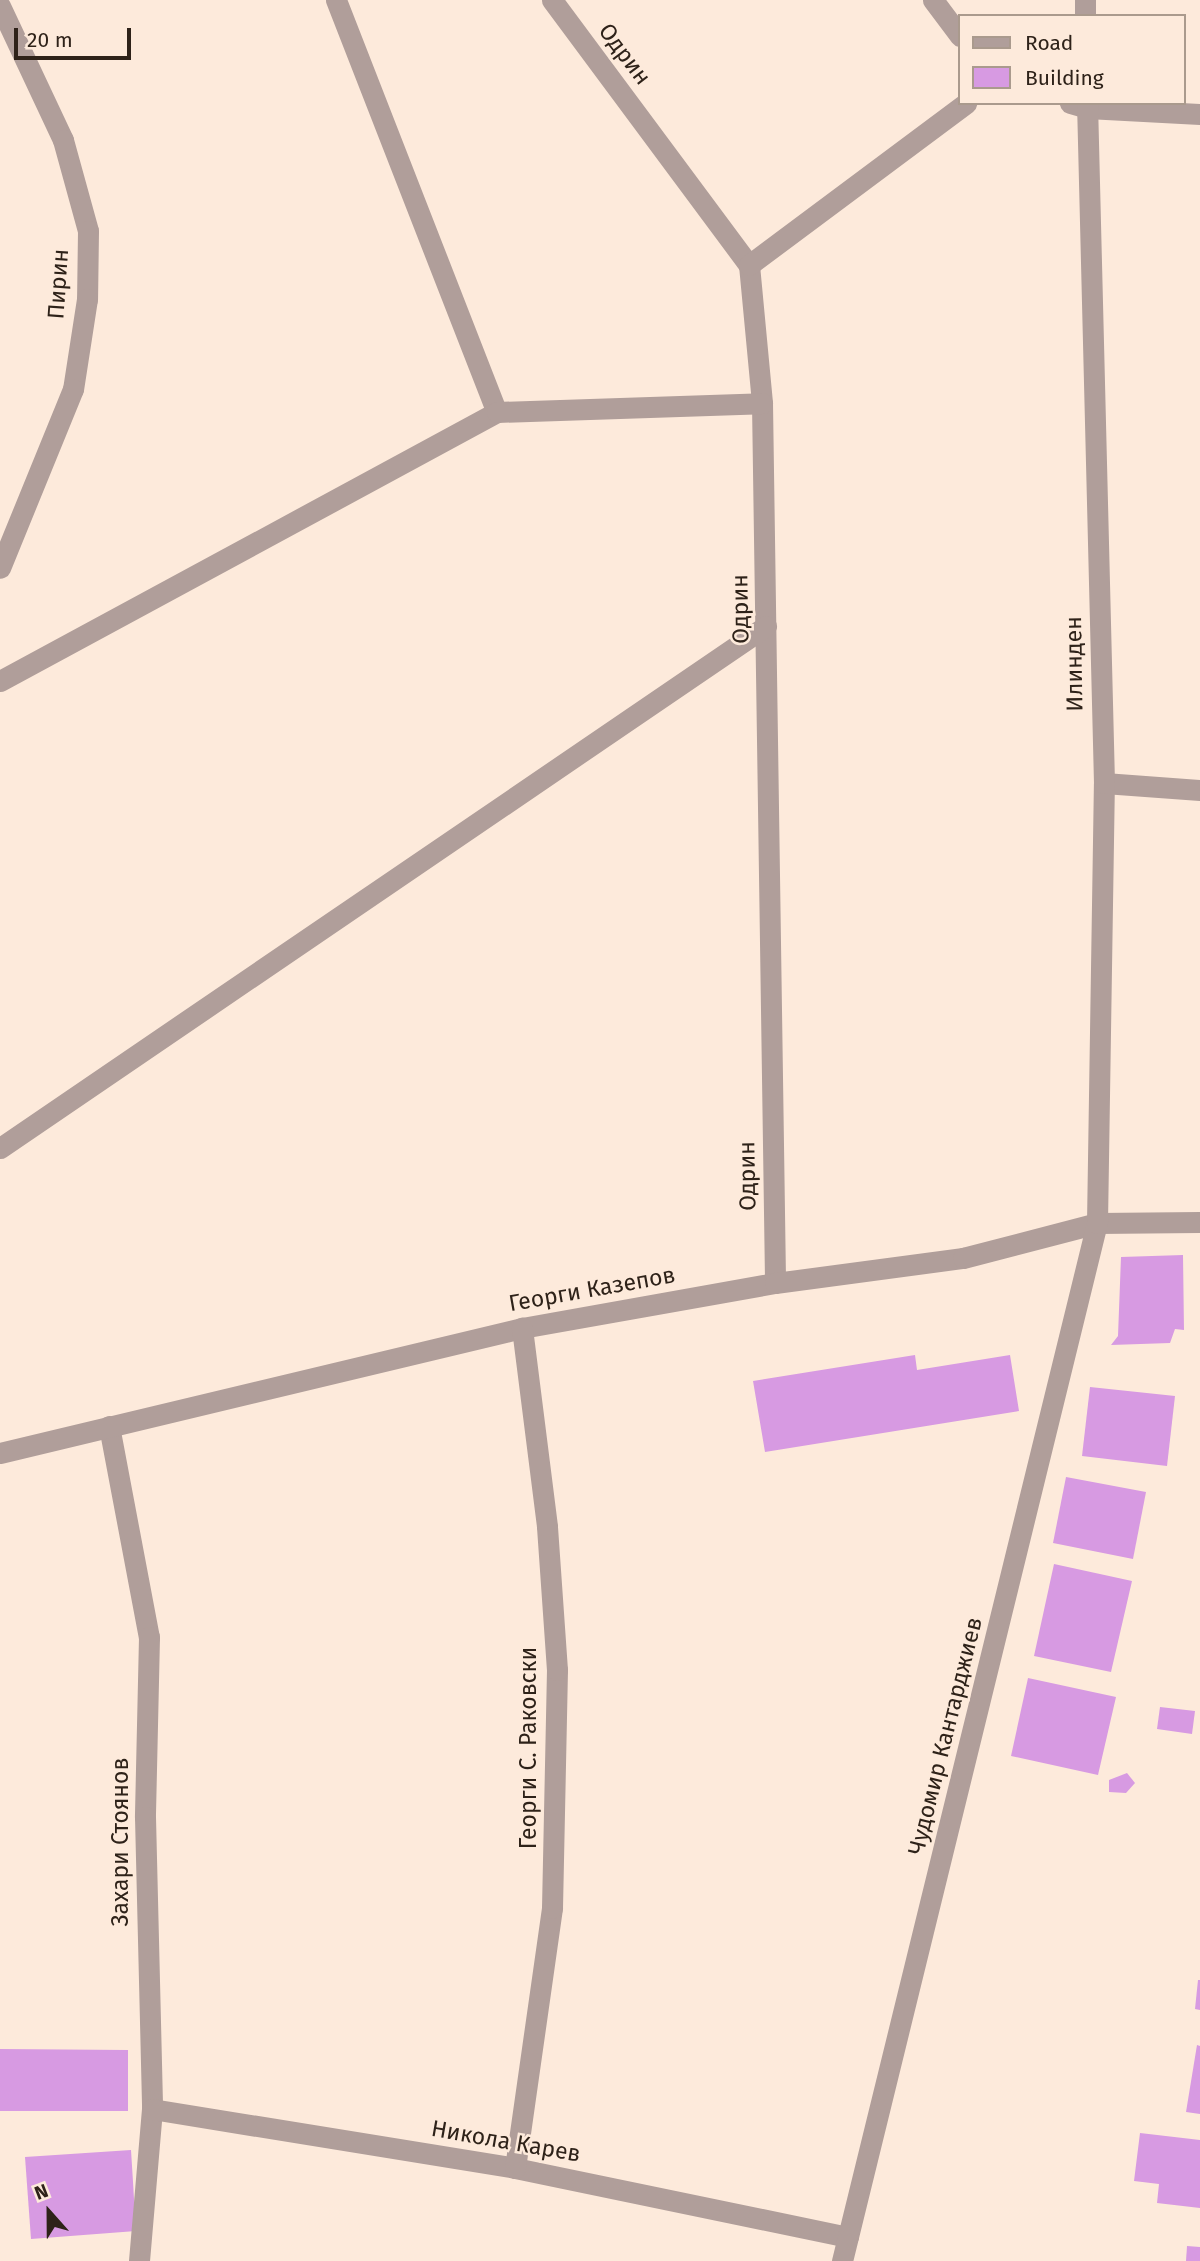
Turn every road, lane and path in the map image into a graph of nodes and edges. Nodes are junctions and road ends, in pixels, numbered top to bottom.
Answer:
1 (336, 0) edge
2 (552, 0) edge
3 (933, 0) edge
4 (0, 6) edge
5 (958, 33) edge
6 (963, 105) edge
7 (1081, 105) edge
8 (1200, 114) edge
9 (749, 265) junction
10 (762, 403) junction
11 (497, 412) junction
12 (0, 568) edge
13 (766, 626) junction
14 (0, 681) edge
15 (1104, 783) junction
16 (1200, 790) edge
17 (0, 1147) edge
18 (1200, 1222) edge
19 (1097, 1223) junction
20 (775, 1283) junction
21 (522, 1328) junction
22 (109, 1426) junction
23 (0, 1453) edge
24 (152, 2109) junction
25 (515, 2168) junction
26 (848, 2237) junction
27 (139, 2261) edge
28 (842, 2261) edge

1 - 11 street
2 - 9 street, Одрин
3 - 5 street
4 - 12 street, Пирин
6 - 9 street
7 - 8 street
7 - 15 street, Илинден
9 - 10 street, Одрин
10 - 11 street
10 - 13 street, Одрин
11 - 14 street
13 - 17 street
13 - 20 street, Одрин
15 - 16 street
15 - 19 street, Илинден
18 - 19 street, Георги Казепов
19 - 20 street, Георги Казепов
19 - 26 street, Чудомир Кантарджиев
20 - 21 street, Георги Казепов
21 - 22 street, Георги Казепов
21 - 25 street, Георги С. Раковски
22 - 23 street, Георги Казепов
22 - 24 street, Захари Стоянов
24 - 25 street, Никола Карев
24 - 27 street, Захари Стоянов
25 - 26 street, Никола Карев
26 - 28 street, Чудомир Кантарджиев

